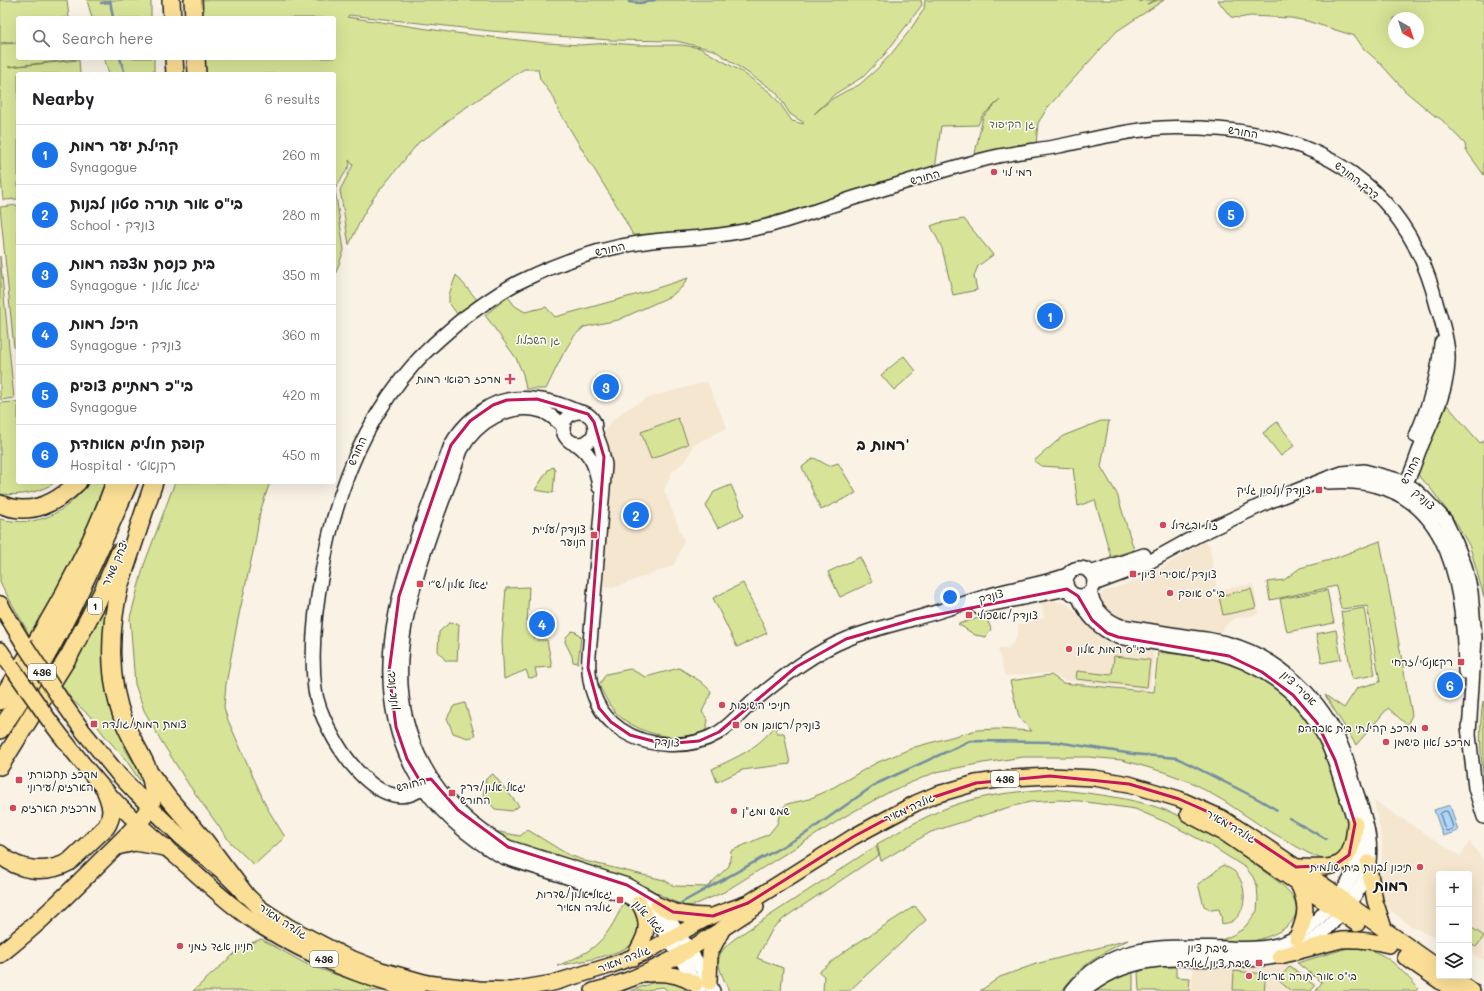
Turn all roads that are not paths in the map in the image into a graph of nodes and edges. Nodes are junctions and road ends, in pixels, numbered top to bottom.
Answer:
1 (171, 0) edge
2 (193, 0) edge
3 (172, 16) edge
4 (194, 16) edge
5 (196, 60) edge
6 (197, 72) edge
7 (1296, 144) joint
8 (1407, 230) joint
9 (578, 411) junction
10 (562, 425) junction
11 (595, 431) junction
12 (577, 444) junction
13 (75, 484) edge
14 (114, 484) edge
15 (128, 484) edge
16 (149, 484) edge
17 (153, 484) edge
18 (1400, 485) junction
19 (0, 504) edge
20 (602, 506) junction
21 (1198, 535) junction
22 (1067, 575) junction
23 (1106, 578) junction
24 (1084, 587) junction
25 (0, 605) edge
26 (1100, 612) junction
27 (915, 619) junction
28 (0, 650) edge
29 (7, 706) edge
30 (26, 723) junction
31 (0, 730) edge
32 (0, 760) edge
33 (0, 766) edge
34 (146, 767) junction
35 (425, 782) junction
36 (106, 792) junction
37 (150, 807) junction
38 (1484, 817) edge
39 (138, 824) junction
40 (1355, 824) junction
41 (117, 846) junction
42 (165, 847) junction
43 (0, 854) edge
44 (1368, 863) junction
45 (1296, 874) junction
46 (245, 894) junction
47 (639, 903) junction
48 (1340, 904) junction
49 (658, 905) junction
50 (713, 916) junction
51 (722, 929) junction
52 (674, 936) junction
53 (1296, 937) junction
54 (1387, 938) junction
55 (684, 953) junction
56 (0, 954) edge
57 (1280, 956) junction
58 (634, 958) junction
59 (1436, 966) edge
60 (642, 975) junction
61 (1455, 979) edge
62 (704, 987) edge
63 (417, 991) edge
64 (592, 991) edge
65 (1072, 991) edge
66 (1084, 991) edge
67 (1454, 991) edge
68 (1472, 991) edge

1 - 3 highway
2 - 4 highway
5 - 6 highway
7 - 8 street, דרך החורש
7 - 35 street, החורש
8 - 18 street, החורש
9 - 10 street
9 - 11 street
9 - 35 street, יגאל אלון
10 - 12 street
10 - 35 street, יגאל אלון
11 - 12 street
11 - 20 street, צונדק
12 - 20 street, צונדק
13 - 19 highway
14 - 29 highway
15 - 29 highway, יצחק שמיר / 1
16 - 30 highway, יצחק שמיר / 1
17 - 34 highway
18 - 21 street, צונדק
18 - 38 street, צונדק
20 - 27 street, צונדק
21 - 23 street, צונדק
21 - 24 street, צונדק
22 - 24 street
22 - 24 street, צונדק
22 - 27 street, צונדק
23 - 24 street, צונדק
23 - 26 street
24 - 26 street, אסירי ציון
24 - 27 street, צונדק
24 - 40 street, אסירי ציון
25 - 37 main road, גולדה מאיר / 436, bridge
26 - 44 street, אסירי ציון
28 - 36 main road, גולדה מאיר / 436, bridge
29 - 31 highway, 1
30 - 32 highway, 1
30 - 33 highway
34 - 37 highway
34 - 46 highway
35 - 47 street, יגאל אלון
35 - 49 street, יגאל אלון
36 - 39 main road, גולדה מאיר / 436
36 - 43 highway
37 - 39 highway
37 - 46 main road, גולדה מאיר / 436
39 - 41 highway
39 - 42 main road, גולדה מאיר / 436
40 - 45 main road
40 - 48 street, אסירי ציון
41 - 42 highway
41 - 56 highway
42 - 63 main road, גולדה מאיר / 436
44 - 48 street, אסירי ציון
44 - 54 main road
45 - 48 main road, גולדה מאיר / 436
45 - 50 main road, גולדה מאיר / 436
45 - 51 main road, גולדה מאיר / 436
45 - 53 main road
46 - 58 main road, גולדה מאיר / 436
47 - 52 street, יגאל אלון
47 - 58 main road
48 - 53 street, שיבת ציון
48 - 54 main road, 436
48 - 57 street, שיבת ציון
49 - 50 main road
49 - 52 street, יגאל אלון
50 - 52 main road, גולדה מאיר / 436
51 - 55 main road, גולדה מאיר / 436
51 - 62 main road
52 - 55 street, יגאל אלון
52 - 58 main road, גולדה מאיר / 436
53 - 65 street, שיבת ציון
54 - 57 main road
54 - 59 main road, 436
54 - 67 main road, 436
55 - 60 main road, גולדה מאיר / 436
55 - 62 street, יגאל אלון
57 - 66 street, שיבת ציון
60 - 62 main road
60 - 64 main road, גולדה מאיר / 436
61 - 68 main road

